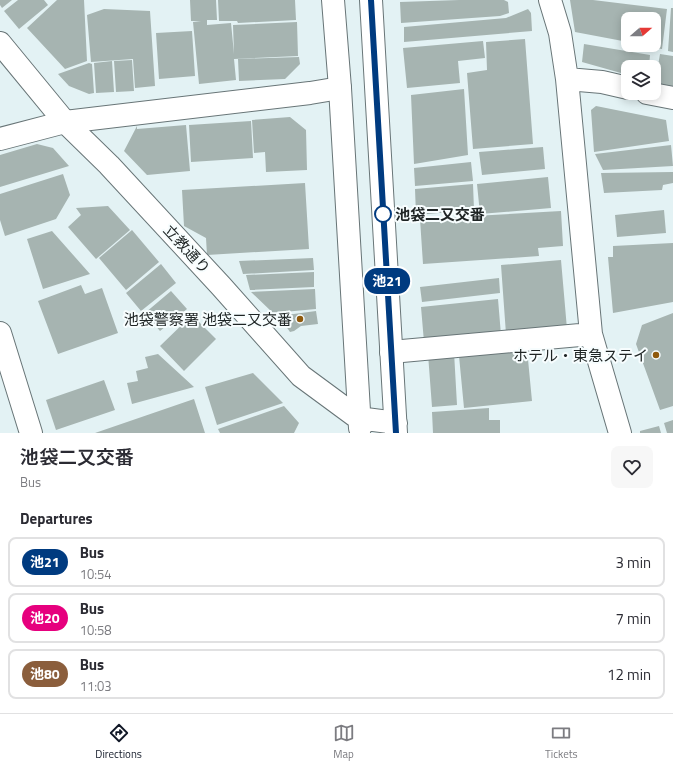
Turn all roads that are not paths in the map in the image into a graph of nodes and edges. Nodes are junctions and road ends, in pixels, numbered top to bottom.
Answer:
1 (333, 0) edge
2 (371, 0) edge
3 (550, 0) edge
4 (0, 43) edge
5 (567, 79) junction
6 (621, 86) edge
7 (340, 88) junction
8 (661, 96) edge
9 (673, 98) edge
10 (66, 122) junction
11 (0, 139) edge
12 (0, 334) edge
13 (591, 334) junction
14 (391, 352) junction
15 (359, 425) edge
16 (391, 430) edge
17 (31, 433) edge
18 (620, 433) edge

1 - 7 street
2 - 14 street
3 - 5 street
4 - 10 street, 立教通り
5 - 6 street
5 - 13 street
7 - 10 street
7 - 15 street
8 - 9 street
10 - 11 street
10 - 15 street, 立教通り
12 - 17 street
13 - 14 street
13 - 18 street
14 - 16 street
15 - 16 street, 立教通り

